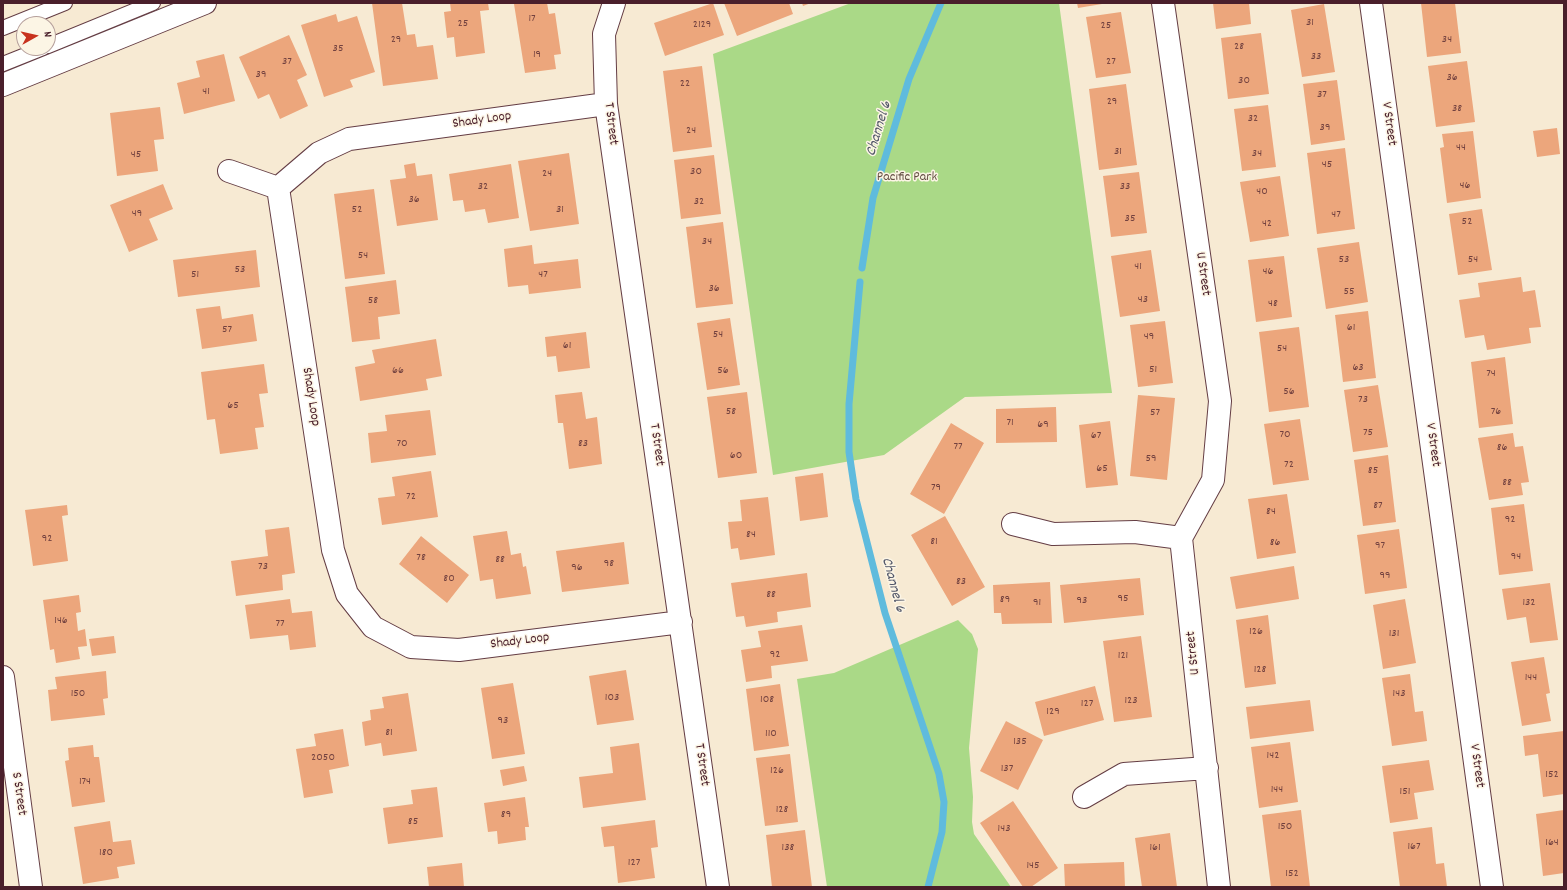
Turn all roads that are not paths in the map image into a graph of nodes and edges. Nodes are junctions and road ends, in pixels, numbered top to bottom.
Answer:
1 (66, 3) edge
2 (153, 3) edge
3 (205, 3) edge
4 (614, 3) edge
5 (1164, 3) edge
6 (1371, 3) edge
7 (3, 28) edge
8 (56, 43) edge
9 (23, 56) edge
10 (3, 64) edge
11 (3, 85) edge
12 (606, 104) junction
13 (229, 171) dead end
14 (278, 188) junction
15 (1013, 524) dead end
16 (1181, 538) junction
17 (681, 622) junction
18 (3, 677) edge
19 (1207, 768) junction
20 (1084, 797) dead end
21 (31, 887) edge
22 (718, 887) edge
23 (1219, 887) edge
24 (1492, 887) edge

1 - 7 lane
2 - 8 lane
3 - 11 street
4 - 12 street, T Street
5 - 16 street, U Street
6 - 24 street, V Street
9 - 10 lane
12 - 14 street, Shady Loop
12 - 17 street, T Street
13 - 14 street
14 - 17 street, Shady Loop
15 - 16 street
16 - 19 street, U Street
17 - 22 street, T Street
18 - 21 street, S Street
19 - 20 street
19 - 23 street, U Street

